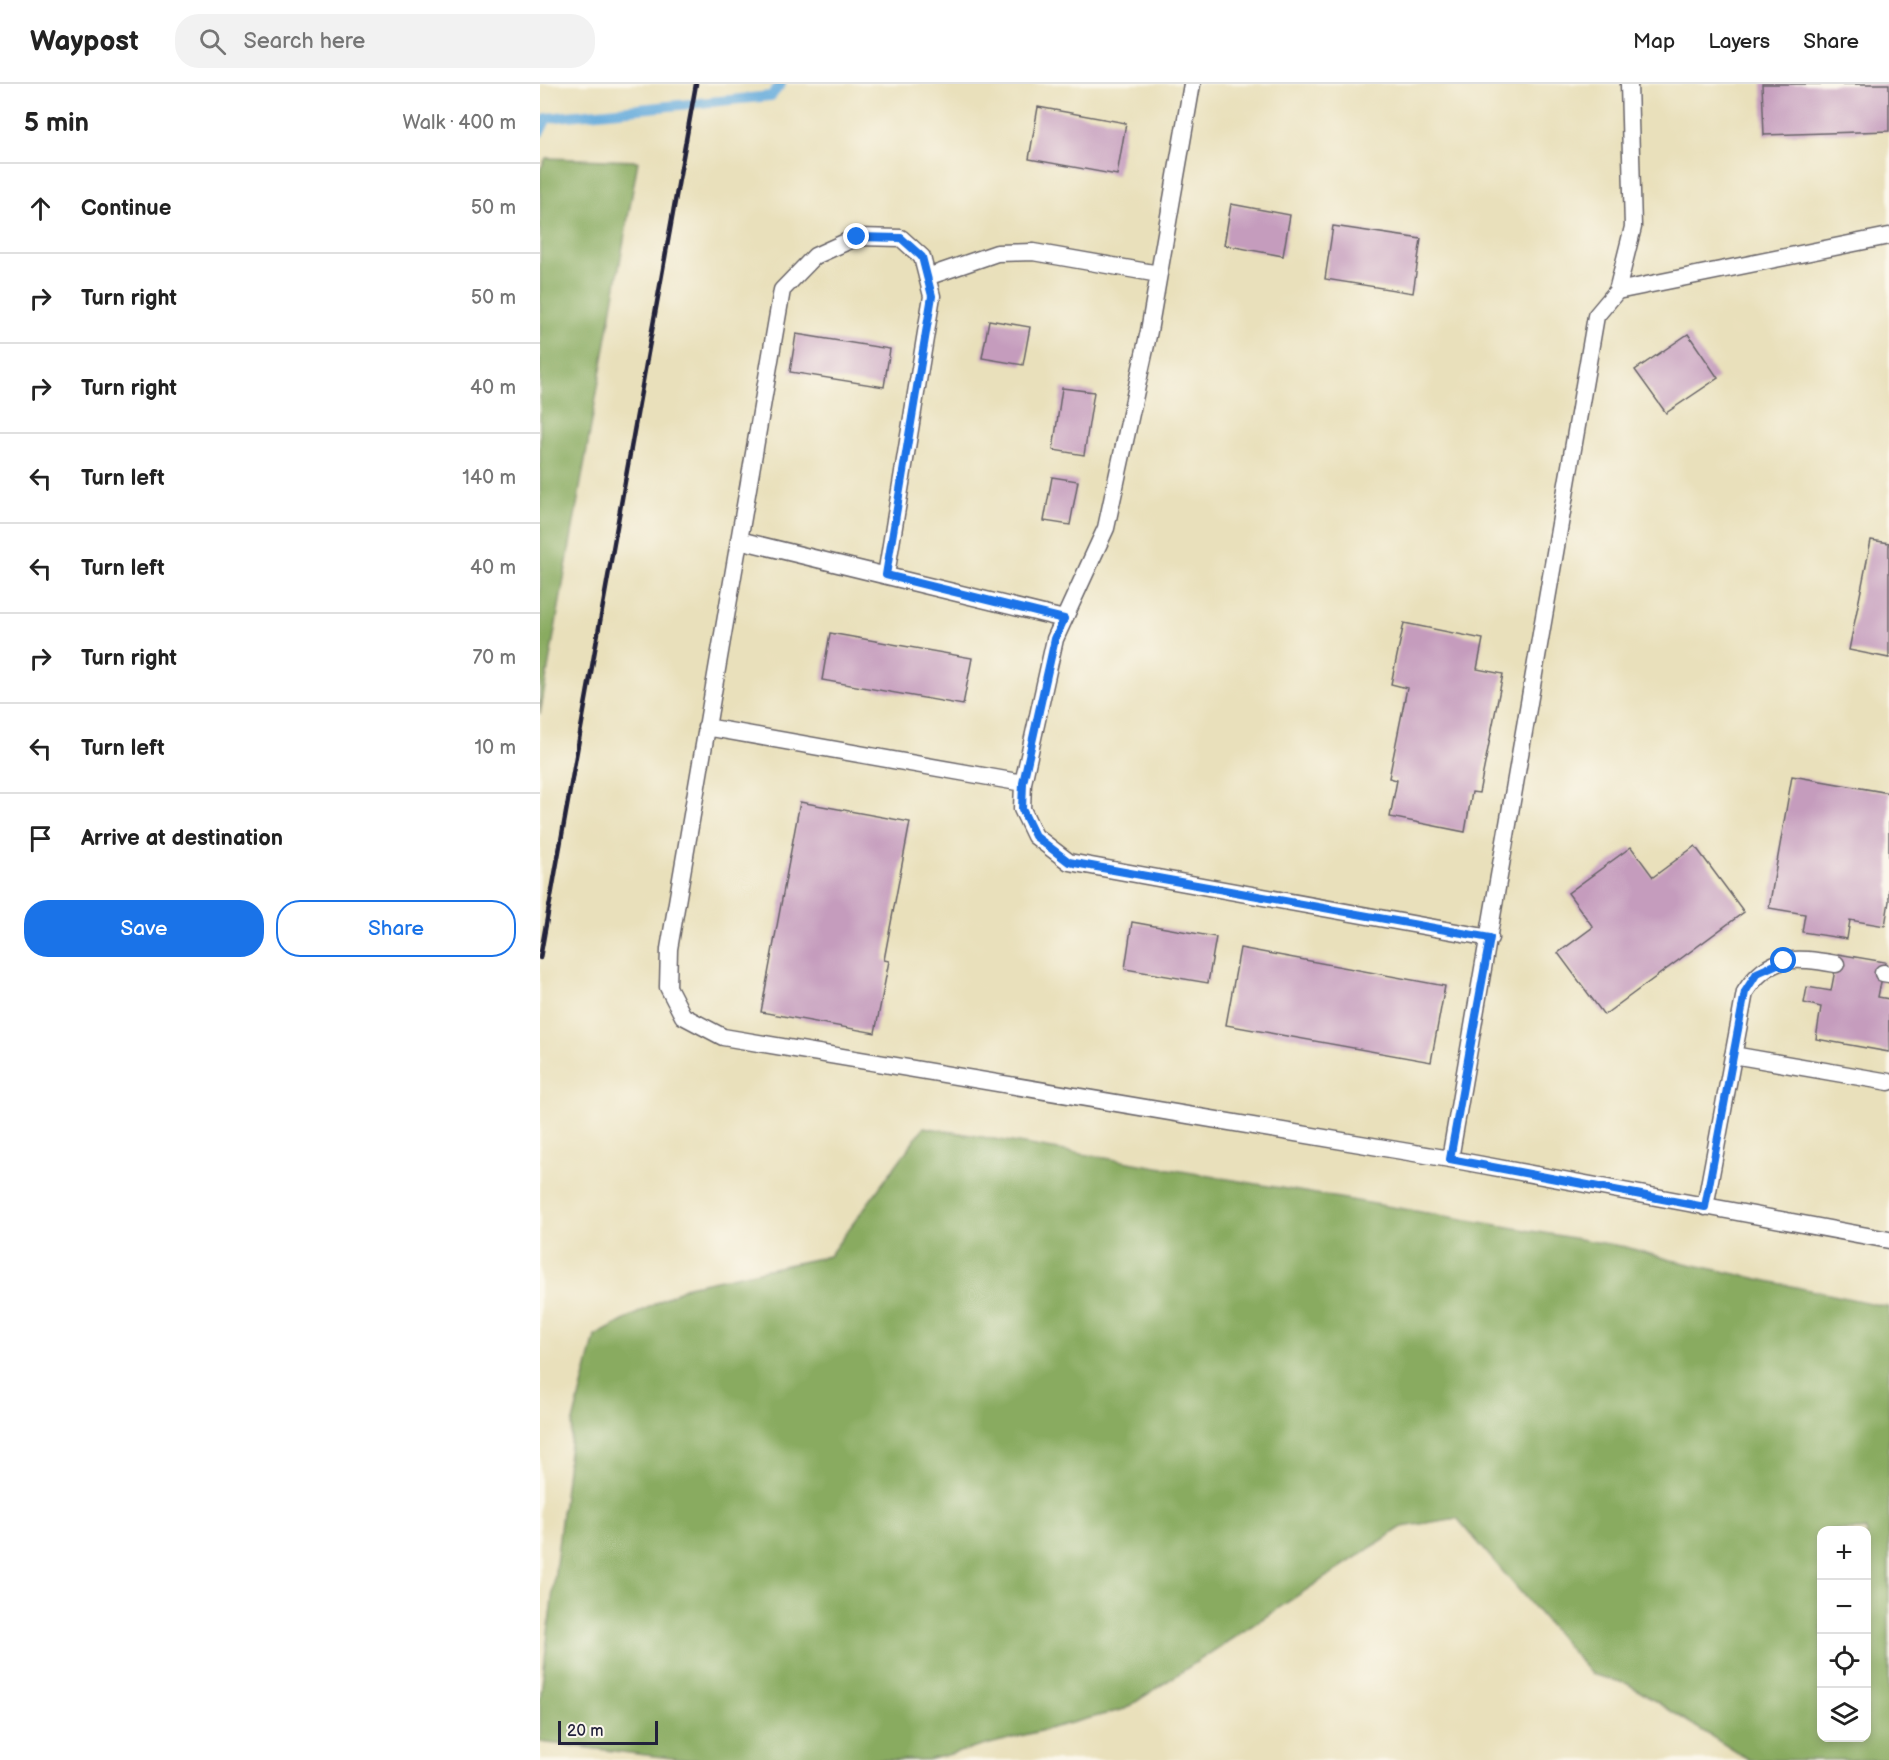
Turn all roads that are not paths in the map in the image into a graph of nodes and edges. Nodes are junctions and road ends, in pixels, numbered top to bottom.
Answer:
1 (1192, 84) edge
2 (1629, 84) edge
3 (1889, 236) edge
4 (1159, 274) junction
5 (927, 277) junction
6 (1617, 291) junction
7 (739, 540) junction
8 (886, 575) junction
9 (1064, 619) junction
10 (706, 727) junction
11 (1023, 783) junction
12 (1490, 938) junction
13 (1836, 964) dead end
14 (1733, 1055) junction
15 (1889, 1082) edge
16 (1450, 1159) junction
17 (1705, 1207) junction
18 (1889, 1240) edge

1 - 4 lane
2 - 6 lane
3 - 6 lane
4 - 5 lane
4 - 9 lane
5 - 7 lane
5 - 8 lane
6 - 12 lane
7 - 8 lane
7 - 10 lane
8 - 9 lane
9 - 11 lane
10 - 11 lane
10 - 16 lane
11 - 12 lane
12 - 16 lane
13 - 14 lane
14 - 15 lane
14 - 17 lane
16 - 17 lane
17 - 18 lane

